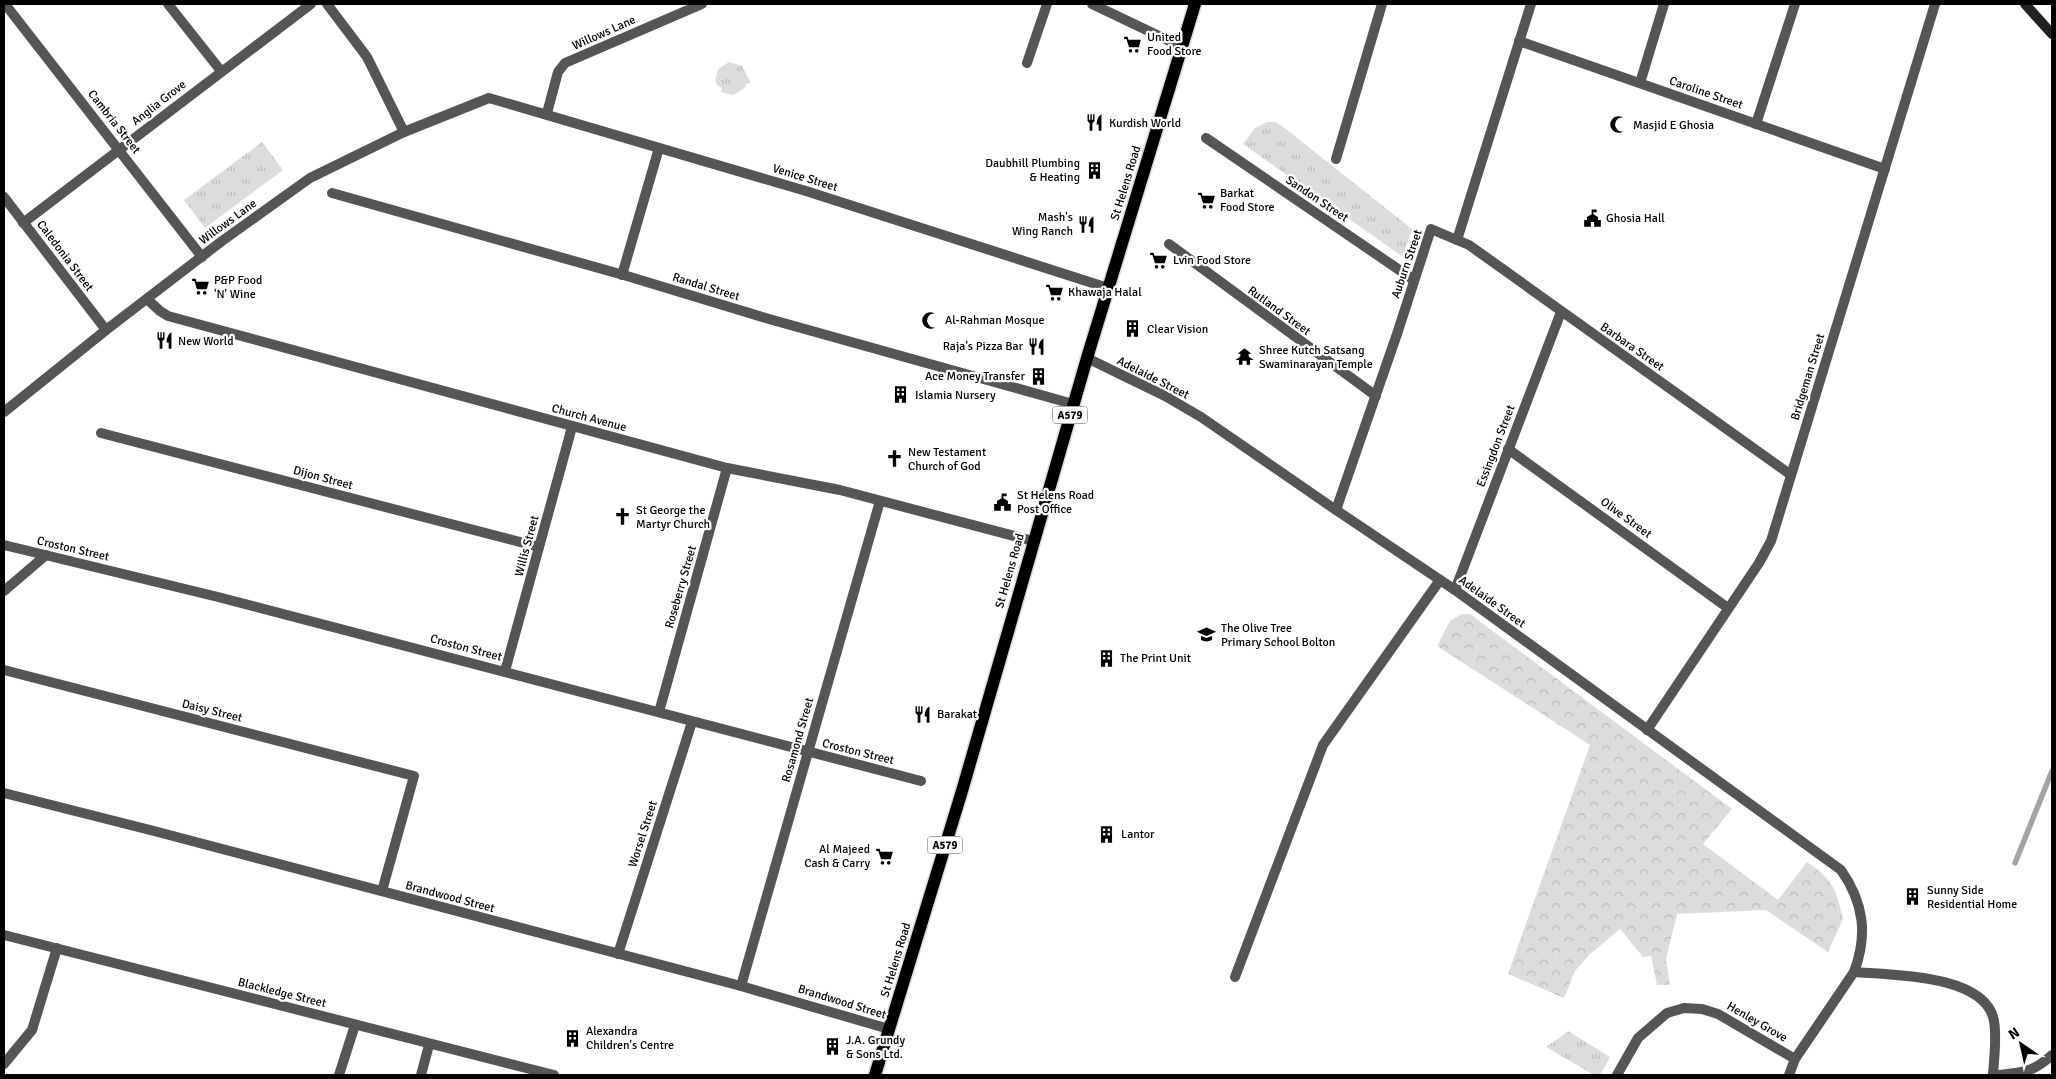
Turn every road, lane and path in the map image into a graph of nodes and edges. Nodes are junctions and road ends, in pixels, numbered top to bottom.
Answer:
1 (5, 4) edge
2 (168, 4) edge
3 (310, 4) edge
4 (327, 4) edge
5 (702, 4) edge
6 (1047, 4) edge
7 (1092, 4) edge
8 (1195, 4) edge
9 (1382, 4) edge
10 (1531, 4) edge
11 (1664, 4) edge
12 (1795, 4) edge
13 (1935, 4) edge
14 (2025, 4) edge
15 (2052, 34) edge
16 (1519, 41) junction
17 (1182, 47) junction
18 (1027, 63) dead end
19 (221, 71) junction
20 (1640, 83) junction
21 (493, 98) joint
22 (547, 113) junction
23 (1756, 124) junction
24 (404, 132) junction
25 (1206, 138) dead end
26 (660, 148) junction
27 (119, 150) junction
28 (1336, 159) dead end
29 (1885, 169) junction
30 (332, 193) dead end
31 (4, 197) edge
32 (23, 222) junction
33 (1457, 240) junction
34 (1169, 244) dead end
35 (202, 256) junction
36 (622, 275) junction
37 (1414, 280) junction
38 (1108, 288) junction
39 (146, 299) junction
40 (1561, 312) junction
41 (106, 330) junction
42 (1087, 358) junction
43 (1376, 396) junction
44 (1074, 404) junction
45 (4, 412) edge
46 (572, 427) junction
47 (101, 433) dead end
48 (1508, 449) junction
49 (727, 468) junction
50 (1791, 475) junction
51 (880, 501) junction
52 (1336, 510) junction
53 (1033, 541) junction
54 (4, 545) edge
55 (539, 547) junction
56 (46, 555) junction
57 (1440, 580) junction
58 (1455, 590) junction
59 (4, 591) edge
60 (1728, 608) junction
61 (4, 670) edge
62 (505, 671) junction
63 (659, 712) junction
64 (692, 722) junction
65 (1647, 730) junction
66 (807, 752) junction
67 (921, 781) dead end
68 (4, 793) edge
69 (382, 891) junction
70 (4, 935) edge
71 (57, 948) junction
72 (618, 954) junction
73 (1854, 972) junction
74 (1236, 977) dead end
75 (741, 986) junction
76 (355, 1025) junction
77 (889, 1029) junction
78 (429, 1045) junction
79 (2052, 1055) edge
80 (1795, 1059) junction
81 (4, 1064) edge
82 (339, 1075) edge
83 (421, 1075) edge
84 (554, 1075) edge
85 (875, 1075) edge
86 (1617, 1075) edge
87 (1789, 1075) edge
88 (1993, 1075) edge
89 (1998, 1075) edge

1 - 27 street, Cambria Street
2 - 19 street
3 - 19 street, Anglia Grove
4 - 24 street
5 - 22 street, Willows Lane
6 - 18 street
7 - 17 street
8 - 17 main road, A579
9 - 28 street
10 - 16 street
11 - 20 street
12 - 23 street
13 - 29 street, Bridgeman Street
14 - 15 street
16 - 20 street, Caroline Street
16 - 33 street
17 - 38 main road, St Helens Road / A579
19 - 27 street, Anglia Grove
20 - 23 street, Caroline Street
21 - 22 street, Venice Street
21 - 24 street, Willows Lane
22 - 26 street, Venice Street
23 - 29 street, Caroline Street
24 - 35 street, Willows Lane
25 - 37 street, Sandon Street
26 - 36 street
26 - 38 street, Venice Street
27 - 32 street, Anglia Grove
27 - 35 street, Cambria Street
29 - 50 street, Bridgeman Street
30 - 36 street, Randal Street
31 - 32 street, Caledonia Street
32 - 41 street, Caledonia Street
33 - 37 street, Auburn Street
33 - 40 street, Barbara Street
34 - 43 street, Rutland Street
35 - 39 street, Willows Lane
36 - 44 street, Randal Street
37 - 43 street, Auburn Street
38 - 42 main road, St Helens Road / A579
39 - 41 street, Willows Lane
39 - 46 street, Church Avenue
40 - 48 street, Essingdon Street
40 - 50 street, Barbara Street
41 - 45 street, Willows Lane
42 - 44 main road, St Helens Road / A579
42 - 52 street, Adelaide Street
43 - 52 street, Auburn Street
44 - 53 main road, St Helens Road / A579
46 - 49 street, Church Avenue
46 - 55 street, Willis Street
47 - 55 street, Dijon Street
48 - 58 street, Essingdon Street
48 - 60 street, Olive Street
49 - 51 street, Church Avenue
49 - 63 street, Roseberry Street
50 - 60 street, Bridgeman Street
51 - 53 street, Church Avenue
51 - 66 street, Rosamond Street
52 - 57 street, Adelaide Street
53 - 77 main road, St Helens Road / A579
54 - 56 street, Croston Street
55 - 62 street, Willis Street
56 - 59 street
56 - 62 street, Croston Street
57 - 58 street, Adelaide Street
57 - 74 street
58 - 65 street, Adelaide Street
60 - 65 street, Bridgeman Street
61 - 69 street, Daisy Street
62 - 63 street, Croston Street
63 - 64 street, Croston Street
64 - 66 street, Croston Street
64 - 72 street, Worsel Street
65 - 73 street, Adelaide Street
66 - 67 street, Croston Street
66 - 75 street, Rosamond Street
68 - 69 street, Brandwood Street
69 - 72 street, Brandwood Street
70 - 71 street, Blackledge Street
71 - 76 street, Blackledge Street
71 - 81 street
72 - 75 street, Brandwood Street
73 - 80 street, Adelaide Street
73 - 88 street
75 - 77 street, Brandwood Street
76 - 78 street, Blackledge Street
76 - 82 street
77 - 85 main road, St Helens Road / A579
78 - 83 street
78 - 84 street, Blackledge Street
79 - 89 street
80 - 86 street, Henley Grove
80 - 87 street, Adelaide Street

